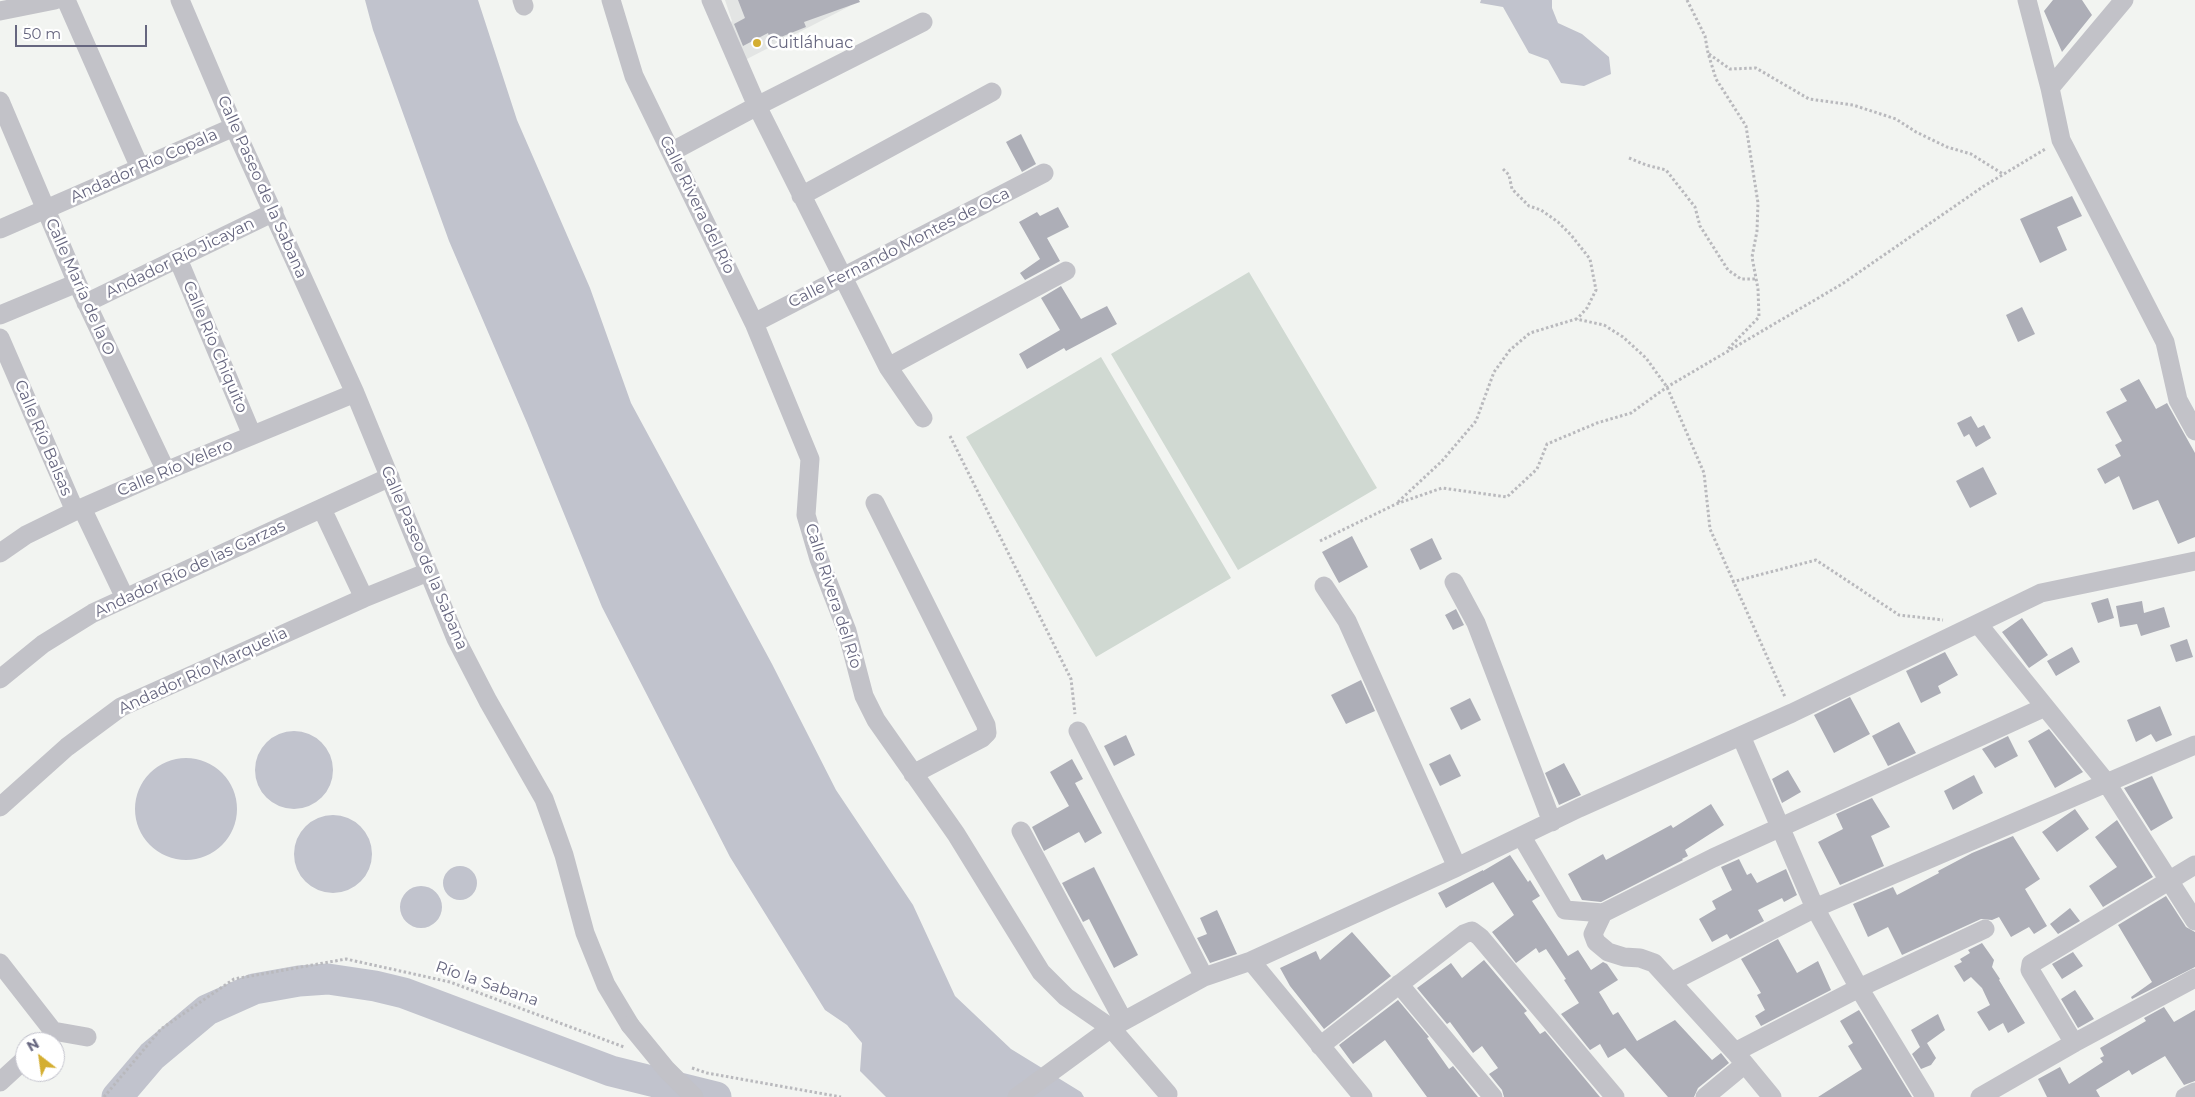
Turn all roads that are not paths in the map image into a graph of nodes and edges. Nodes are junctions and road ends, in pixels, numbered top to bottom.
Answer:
1 (55, 0) edge
2 (66, 0) edge
3 (180, 0) edge
4 (610, 0) edge
5 (710, 0) edge
6 (2027, 0) edge
7 (2124, 0) edge
8 (0, 12) edge
9 (923, 22) dead end
10 (2050, 88) junction
11 (992, 92) dead end
12 (0, 101) edge
13 (756, 106) junction
14 (234, 127) junction
15 (672, 152) junction
16 (140, 168) junction
17 (1044, 174) dead end
18 (801, 196) junction
19 (45, 210) junction
20 (274, 212) junction
21 (0, 229) edge
22 (178, 259) junction
23 (1066, 271) dead end
24 (842, 276) junction
25 (77, 283) junction
26 (86, 304) junction
27 (0, 315) edge
28 (754, 323) junction
29 (0, 338) edge
30 (888, 367) junction
31 (355, 393) junction
32 (923, 418) dead end
33 (2195, 431) edge
34 (252, 435) junction
35 (166, 471) junction
36 (390, 477) junction
37 (875, 502) dead end
38 (79, 510) junction
39 (322, 510) junction
40 (0, 553) edge
41 (2195, 562) edge
42 (428, 572) junction
43 (1454, 582) dead end
44 (1324, 586) dead end
45 (125, 598) junction
46 (364, 598) junction
47 (1978, 624) junction
48 (0, 679) edge
49 (2045, 707) junction
50 (1078, 731) road end
51 (1741, 736) junction
52 (2195, 745) edge
53 (913, 774) junction
54 (2106, 782) junction
55 (0, 807) edge
56 (1552, 822) junction
57 (1780, 827) junction
58 (1021, 831) dead end
59 (1522, 836) junction
60 (2195, 865) edge
61 (1456, 867) junction
62 (2170, 881) junction
63 (1815, 908) junction
64 (1603, 913) junction
65 (2195, 921) edge
66 (1985, 929) dead end
67 (1251, 961) junction
68 (0, 963) edge
69 (1204, 977) junction
70 (2195, 978) edge
71 (1671, 982) junction
72 (1399, 984) junction
73 (1859, 988) junction
74 (1117, 1024) junction
75 (46, 1032) edge
76 (65, 1036) edge
77 (87, 1037) dead end
78 (2074, 1043) junction
79 (1320, 1046) junction
80 (1740, 1058) junction
81 (15, 1068) edge
82 (0, 1082) edge
83 (2195, 1092) edge
84 (1168, 1094) dead end
85 (694, 1097) edge
86 (1017, 1097) edge
87 (1362, 1097) edge
88 (1492, 1097) edge
89 (1615, 1097) edge
90 (1706, 1097) edge
91 (1772, 1097) edge
92 (1925, 1097) edge
93 (1980, 1097) edge
94 (2185, 1097) edge

1 - 8 street
2 - 16 street
3 - 14 street, Calle Paseo de la Sabana
4 - 15 street, Calle Rivera del Río
5 - 13 street
6 - 10 street
7 - 10 street
9 - 13 street
10 - 33 street
11 - 18 street
12 - 19 street, Calle María de la O
13 - 15 street
13 - 18 street
14 - 16 street, Andador Río Copala
14 - 20 street, Calle Paseo de la Sabana
15 - 28 street, Calle Rivera del Río
16 - 19 street, Andador Río Copala
17 - 24 street, Calle Fernando Montes de Oca
18 - 24 street
19 - 21 street, Andador Río Copala
19 - 25 street, Calle María de la O
20 - 22 street, Andador Río Jicayan
20 - 31 street, Calle Paseo de la Sabana
22 - 26 street, Andador Río Jicayan
22 - 34 street, Calle Río Chiquito
23 - 30 street
24 - 28 street, Calle Fernando Montes de Oca
24 - 30 street
25 - 26 street, Calle María de la O
25 - 27 street
26 - 35 street, Calle María de la O
28 - 53 street, Calle Rivera del Río
29 - 38 street, Calle Río Balsas
30 - 32 street
31 - 34 street, Calle Río Velero
31 - 36 street, Calle Paseo de la Sabana
34 - 35 street, Calle Río Velero
35 - 38 street, Calle Río Velero
36 - 39 street, Andador Río de las Garzas
36 - 42 street, Calle Paseo de la Sabana
37 - 53 street
38 - 40 street, Calle Río Velero
38 - 45 street, Calle Río Balsas
39 - 45 street, Andador Río de las Garzas
39 - 46 street
41 - 47 street
42 - 46 street, Andador Río Marquelia
42 - 85 street, Calle Paseo de la Sabana, bridge
43 - 56 street
44 - 61 street
45 - 48 street, Andador Río de las Garzas
46 - 55 street, Andador Río Marquelia
47 - 49 street
47 - 51 street
49 - 54 street
49 - 57 street
50 - 69 street
51 - 56 street
51 - 57 street
52 - 54 street
53 - 74 street, Calle Rivera del Río
54 - 62 street
54 - 63 street
56 - 59 street
57 - 63 street
57 - 64 street
58 - 74 street
59 - 61 street
59 - 64 street
60 - 62 street
61 - 67 street
62 - 65 street
62 - 78 street
63 - 71 street
63 - 73 street
64 - 71 street
66 - 73 street
67 - 69 street
67 - 79 street
68 - 75 street
69 - 74 street
70 - 78 street
71 - 80 street
72 - 79 street
72 - 88 street
72 - 89 street
73 - 80 street
73 - 92 street
74 - 84 street
74 - 86 street
76 - 77 street
78 - 93 street
79 - 87 street
80 - 90 street
80 - 91 street
81 - 82 street
83 - 94 street

